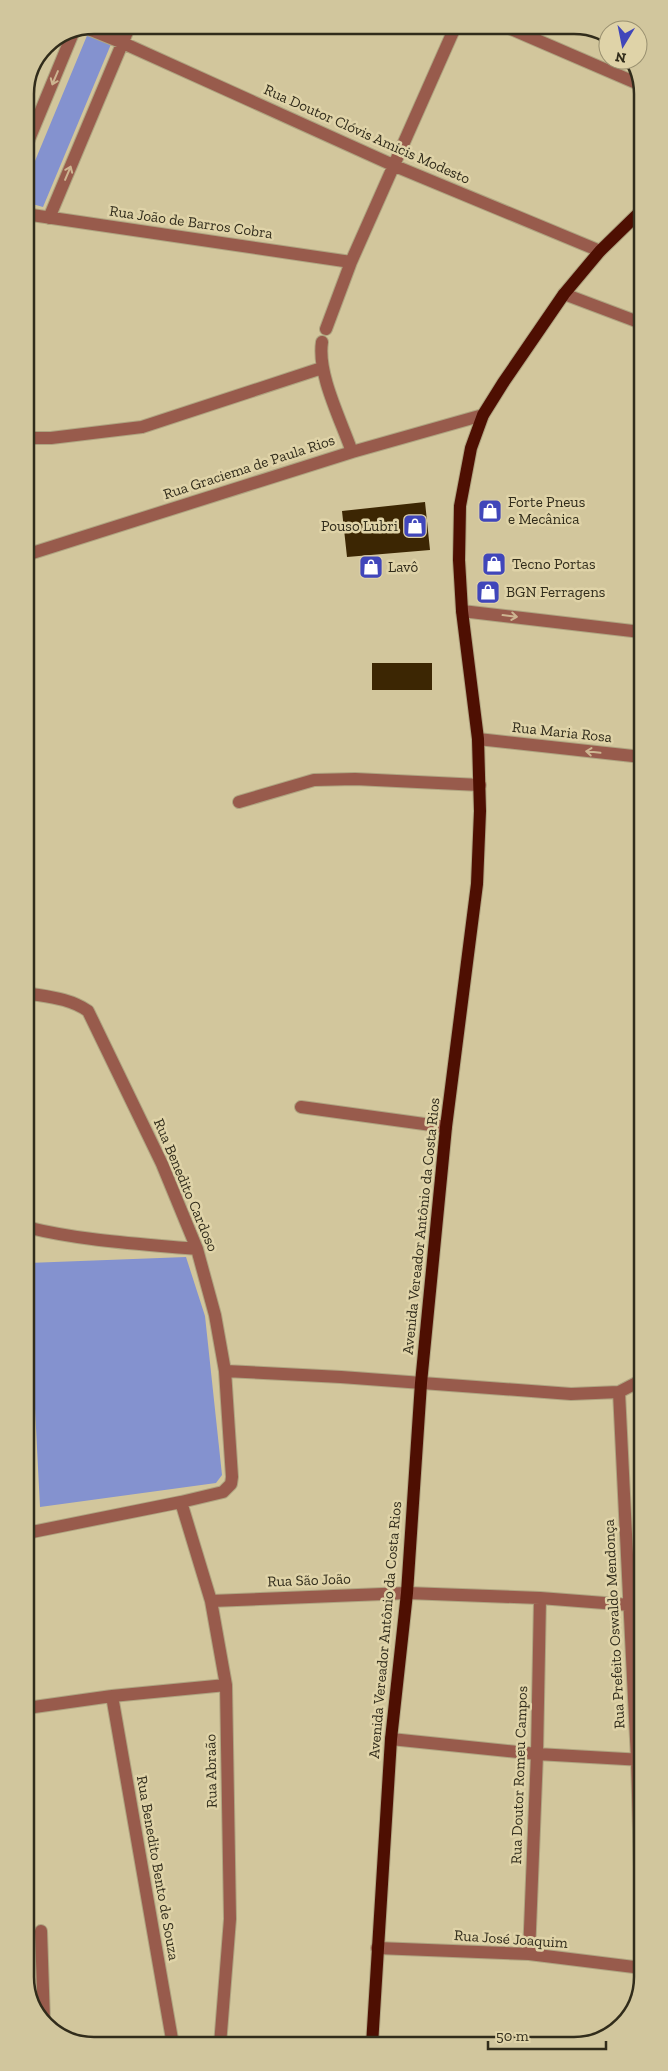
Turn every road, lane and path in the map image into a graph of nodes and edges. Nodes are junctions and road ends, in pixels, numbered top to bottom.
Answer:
1 (101, 34) edge
2 (126, 34) edge
3 (452, 34) edge
4 (523, 34) edge
5 (71, 38) edge
6 (123, 43) junction
7 (633, 81) edge
8 (34, 126) edge
9 (394, 166) junction
10 (34, 216) edge
11 (49, 218) junction
12 (634, 218) edge
13 (600, 252) junction
14 (351, 262) junction
15 (564, 294) junction
16 (634, 320) edge
17 (322, 368) junction
18 (483, 416) junction
19 (34, 438) edge
20 (352, 452) junction
21 (34, 552) edge
22 (462, 611) junction
23 (634, 631) edge
24 (478, 740) junction
25 (634, 756) edge
26 (480, 785) junction
27 (239, 802) dead end
28 (34, 995) edge
29 (301, 1107) dead end
30 (446, 1127) junction
31 (34, 1230) edge
32 (197, 1249) junction
33 (225, 1371) junction
34 (421, 1383) junction
35 (634, 1384) edge
36 (620, 1392) junction
37 (181, 1502) junction
38 (34, 1532) edge
39 (407, 1592) junction
40 (540, 1598) junction
41 (211, 1601) junction
42 (629, 1604) junction
43 (634, 1605) edge
44 (634, 1674) edge
45 (226, 1685) junction
46 (112, 1696) junction
47 (34, 1707) edge
48 (391, 1739) junction
49 (537, 1754) junction
50 (634, 1759) edge
51 (41, 1931) dead end
52 (377, 1948) junction
53 (529, 1954) junction
54 (634, 1967) edge
55 (44, 2010) edge
56 (171, 2037) edge
57 (221, 2037) edge
58 (372, 2037) edge

1 - 6 street, Rua Doutor Clóvis Amicis Modesto
2 - 6 street
3 - 9 street
4 - 7 street
5 -> 8 street
6 - 9 street, Rua Doutor Clóvis Amicis Modesto
11 -> 6 street
9 - 13 street, Rua Doutor Clóvis Amicis Modesto
9 - 14 street
10 - 11 street, Rua João de Barros Cobra
11 - 14 street, Rua João de Barros Cobra
12 - 13 main road, Avenida Vereador Antônio da Costa Rios
13 - 15 main road, Avenida Vereador Antônio da Costa Rios
14 - 17 street
15 - 16 street
15 - 18 main road, Avenida Vereador Antônio da Costa Rios
17 - 19 street
17 - 20 street
18 - 20 street, Rua Graciema de Paula Rios
18 - 22 main road, Avenida Vereador Antônio da Costa Rios
20 - 21 street, Rua Graciema de Paula Rios
22 -> 23 street
22 - 24 main road, Avenida Vereador Antônio da Costa Rios
25 -> 24 street, Rua Maria Rosa
24 - 26 main road, Avenida Vereador Antônio da Costa Rios
26 - 27 street
26 - 30 main road, Avenida Vereador Antônio da Costa Rios
28 - 32 street, Rua Benedito Cardoso
29 - 30 street
30 - 34 main road, Avenida Vereador Antônio da Costa Rios
31 - 32 street
32 - 33 street, Rua Benedito Cardoso
33 - 34 street
33 - 37 street, Rua Benedito Cardoso
34 - 36 street
34 - 39 main road, Avenida Vereador Antônio da Costa Rios
35 - 36 street
36 - 42 street, Rua Prefeito Oswaldo Mendonça
37 - 38 street
37 - 41 street, Rua Abraão
39 - 40 street, Rua São João
39 - 41 street, Rua São João
39 - 48 main road, Avenida Vereador Antônio da Costa Rios
40 - 42 street, Rua São João
40 - 49 street, Rua Doutor Romeu Campos
41 - 45 street, Rua Abraão
42 - 43 street, Rua São João
42 - 44 street, Rua Prefeito Oswaldo Mendonça
45 - 46 street
45 - 57 street, Rua Abraão
46 - 47 street
46 - 56 street, Rua Benedito Bento de Souza
48 - 49 street
48 - 52 main road, Avenida Vereador Antônio da Costa Rios
49 - 50 street
49 - 53 street, Rua Doutor Romeu Campos
51 - 55 street
52 - 53 street, Rua José Joaquim
52 - 58 main road, Avenida Vereador Antônio da Costa Rios
53 - 54 street, Rua José Joaquim

